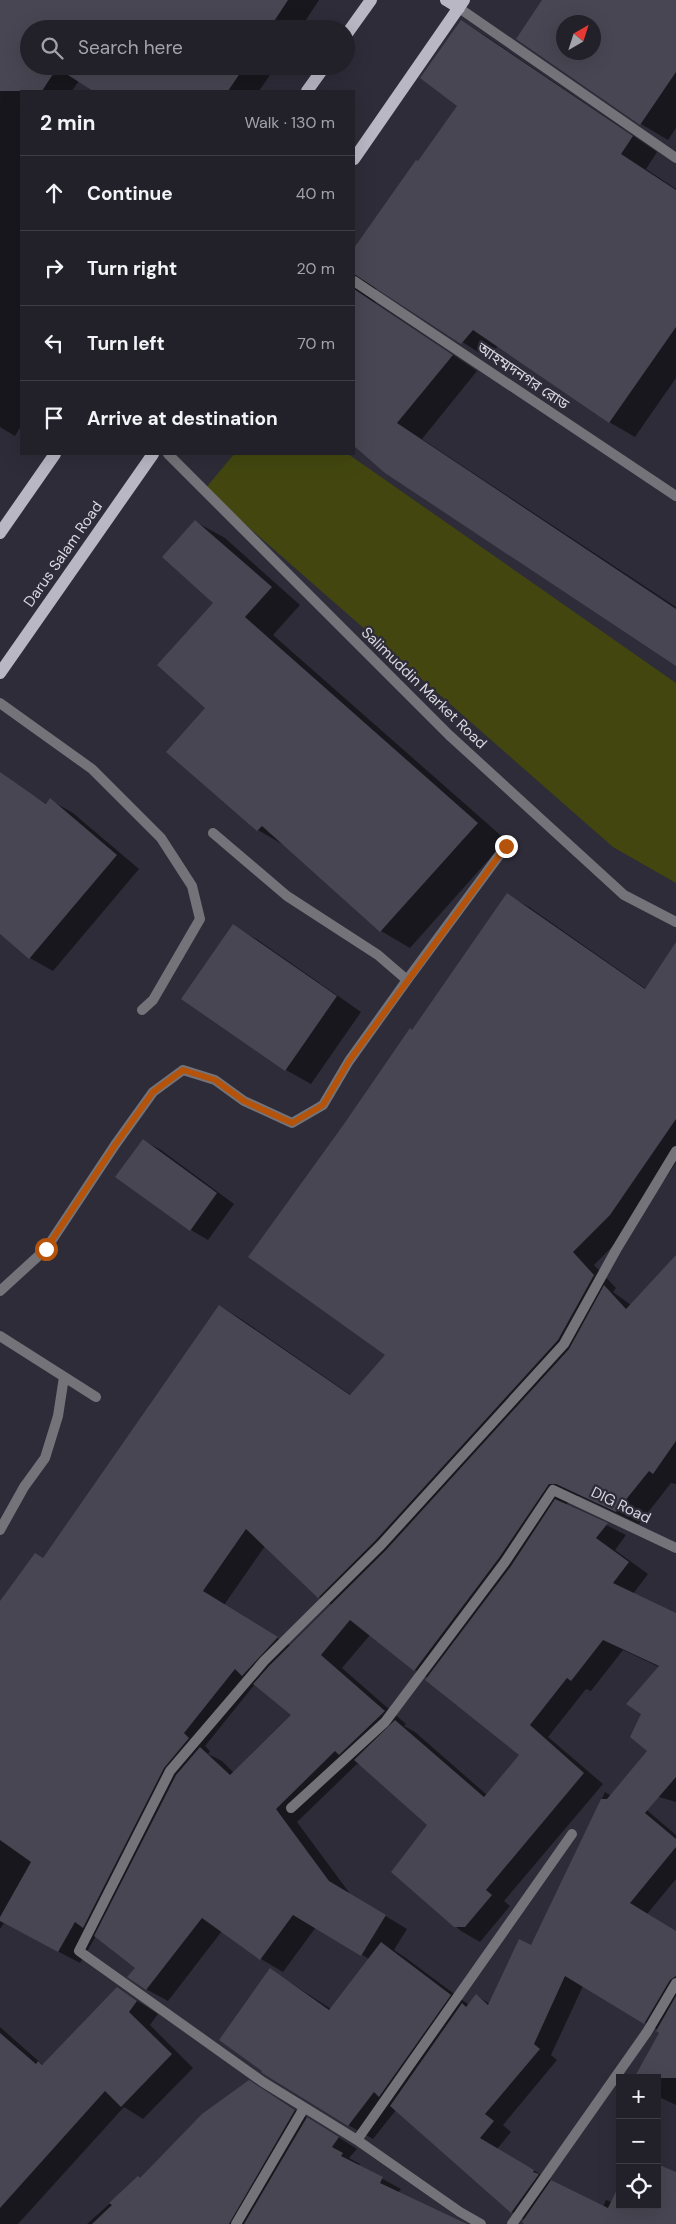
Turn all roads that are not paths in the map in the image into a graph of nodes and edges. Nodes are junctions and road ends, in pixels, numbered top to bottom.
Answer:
1 (371, 0) edge
2 (446, 0) edge
3 (461, 4) edge
4 (355, 22) edge
5 (318, 75) edge
6 (308, 90) edge
7 (355, 158) edge
8 (676, 158) edge
9 (355, 282) edge
10 (54, 455) edge
11 (152, 455) edge
12 (169, 455) edge
13 (676, 496) edge
14 (0, 533) edge
15 (0, 673) edge
16 (0, 703) edge
17 (213, 833) dead end
18 (506, 846) dead end
19 (676, 922) edge
20 (407, 980) junction
21 (142, 1010) dead end
22 (676, 1151) edge
23 (0, 1292) edge
24 (0, 1336) edge
25 (64, 1377) junction
26 (96, 1397) dead end
27 (0, 1530) edge
28 (676, 1548) edge
29 (291, 1808) dead end
30 (572, 1834) dead end
31 (676, 1982) edge
32 (304, 2108) junction
33 (357, 2140) junction
34 (236, 2224) edge
35 (481, 2224) edge
36 (512, 2224) edge

1 - 4 main road
2 - 3 main road
3 - 7 main road
3 - 8 street
5 - 6 main road
9 - 13 street, আহম্মদনগর রোড
10 - 14 main road
11 - 15 main road, Darus Salam Road
12 - 19 street, Salimuddin Market Road
16 - 21 street
17 - 20 street
18 - 20 street
20 - 23 street
22 - 32 street
24 - 25 street
25 - 26 street
25 - 27 street
28 - 29 street, DIG Road
30 - 33 street
31 - 36 street
32 - 33 street
32 - 34 street
33 - 35 street

